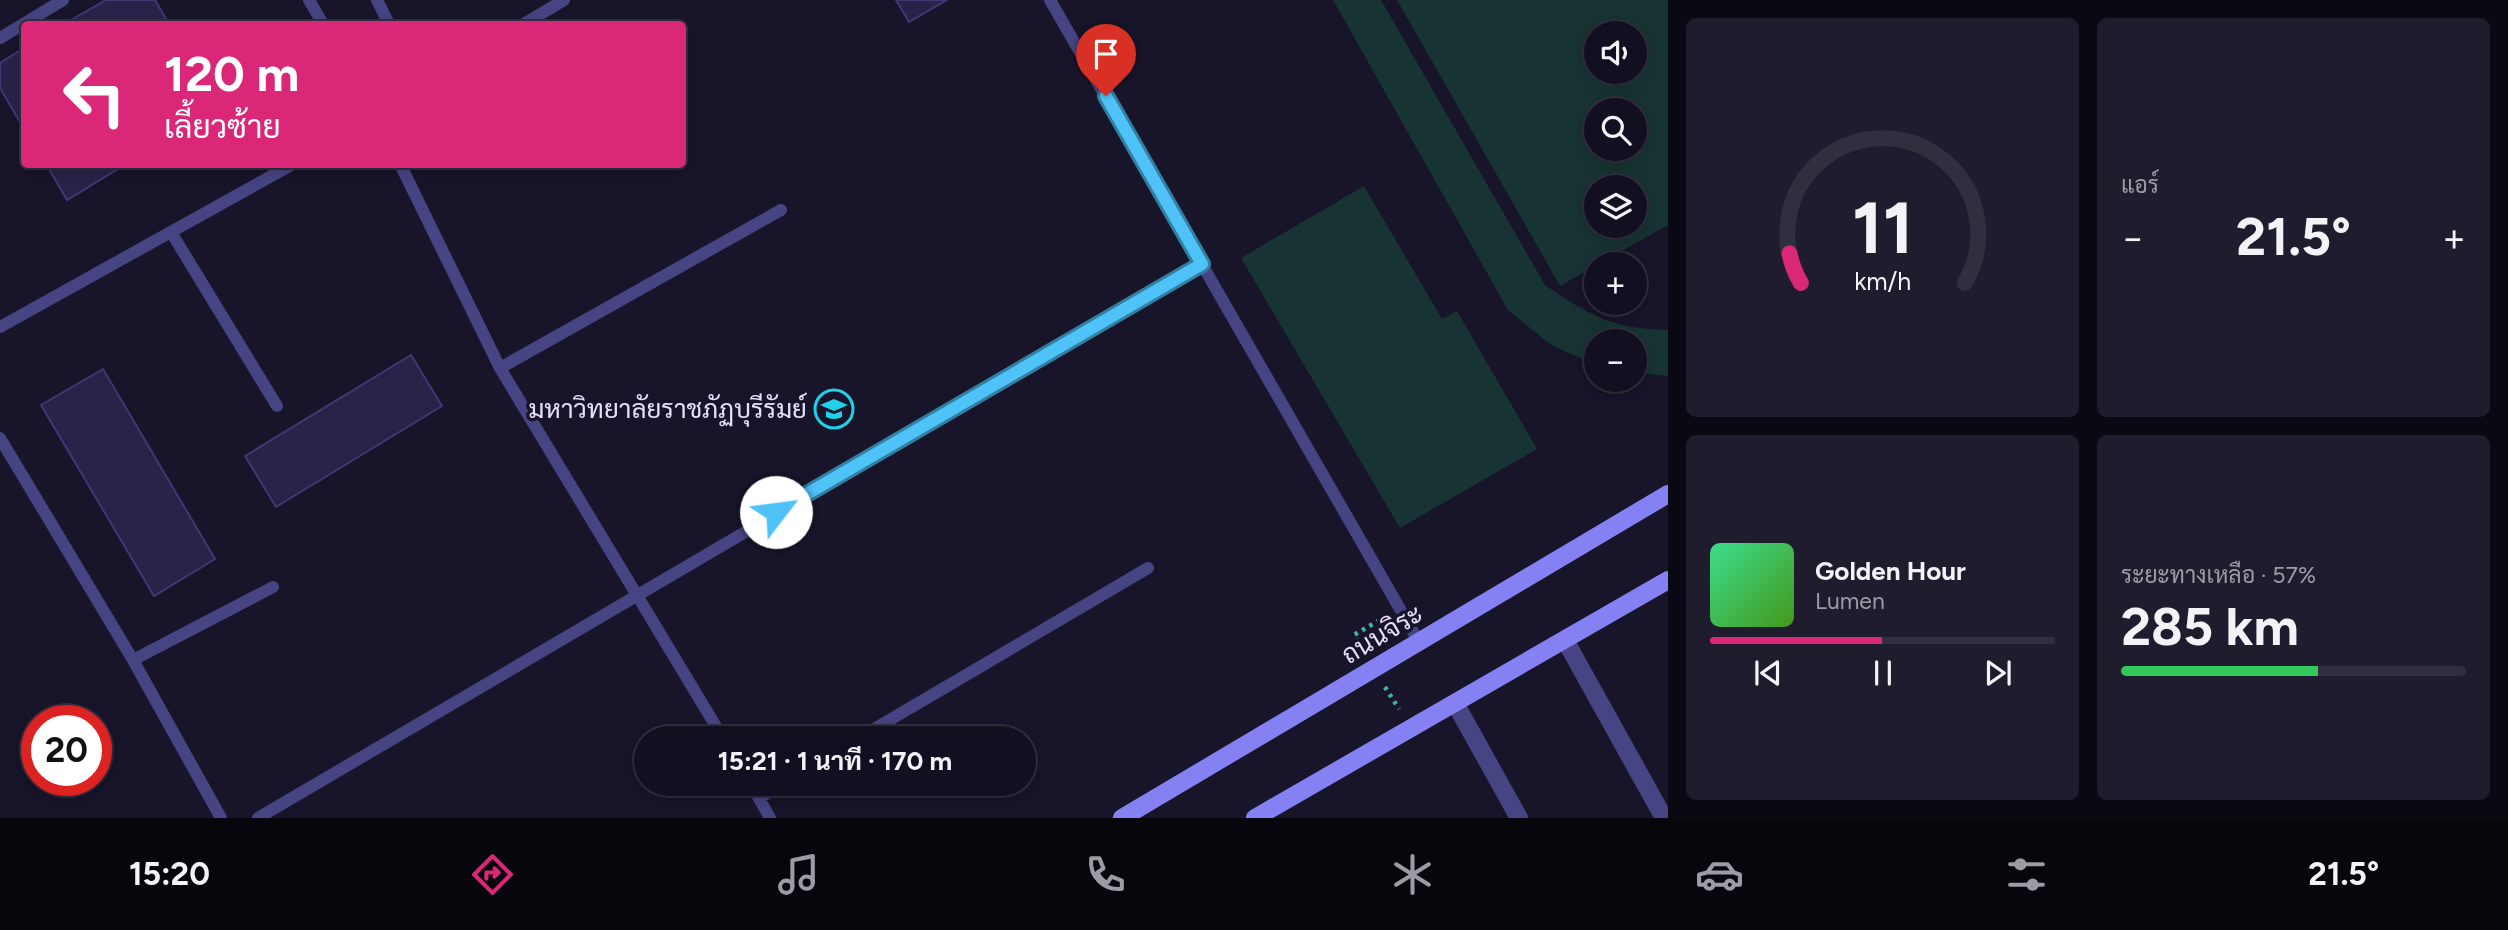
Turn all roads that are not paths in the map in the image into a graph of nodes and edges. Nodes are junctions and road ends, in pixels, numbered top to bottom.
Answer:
1 (309, 0) edge
2 (377, 0) edge
3 (564, 0) edge
4 (1050, 0) edge
5 (60, 1) edge
6 (28, 21) edge
7 (321, 21) edge
8 (387, 21) edge
9 (529, 21) edge
10 (21, 25) edge
11 (0, 38) edge
12 (286, 168) edge
13 (402, 168) edge
14 (781, 210) dead end
15 (172, 232) junction
16 (1202, 264) junction
17 (0, 327) edge
18 (500, 368) junction
19 (277, 406) dead end
20 (0, 438) edge
21 (1668, 494) edge
22 (1148, 568) dead end
23 (1668, 580) edge
24 (273, 587) dead end
25 (634, 595) junction
26 (1565, 640) junction
27 (1419, 642) junction
28 (133, 660) junction
29 (1455, 703) junction
30 (716, 726) edge
31 (879, 726) edge
32 (759, 797) edge
33 (1276, 813) edge
34 (220, 818) edge
35 (258, 818) edge
36 (770, 818) edge
37 (1122, 818) edge
38 (1255, 818) edge
39 (1520, 818) edge
40 (1664, 818) edge

1 - 7 lane
2 - 8 lane
3 - 9 lane
4 - 16 lane
5 - 6 lane
10 - 11 lane
12 - 15 lane
13 - 18 lane
14 - 18 lane
15 - 17 lane
15 - 19 lane
16 - 25 lane
16 - 27 lane
18 - 25 lane
20 - 28 lane
21 - 27 main road, ถนนจิระ
22 - 31 lane
23 - 26 main road
24 - 28 lane
25 - 30 lane
25 - 35 lane
26 - 29 main road
26 - 40 street
27 - 37 main road, ถนนจิระ
28 - 34 lane
29 - 33 main road
29 - 39 street
32 - 36 lane
33 - 38 main road

